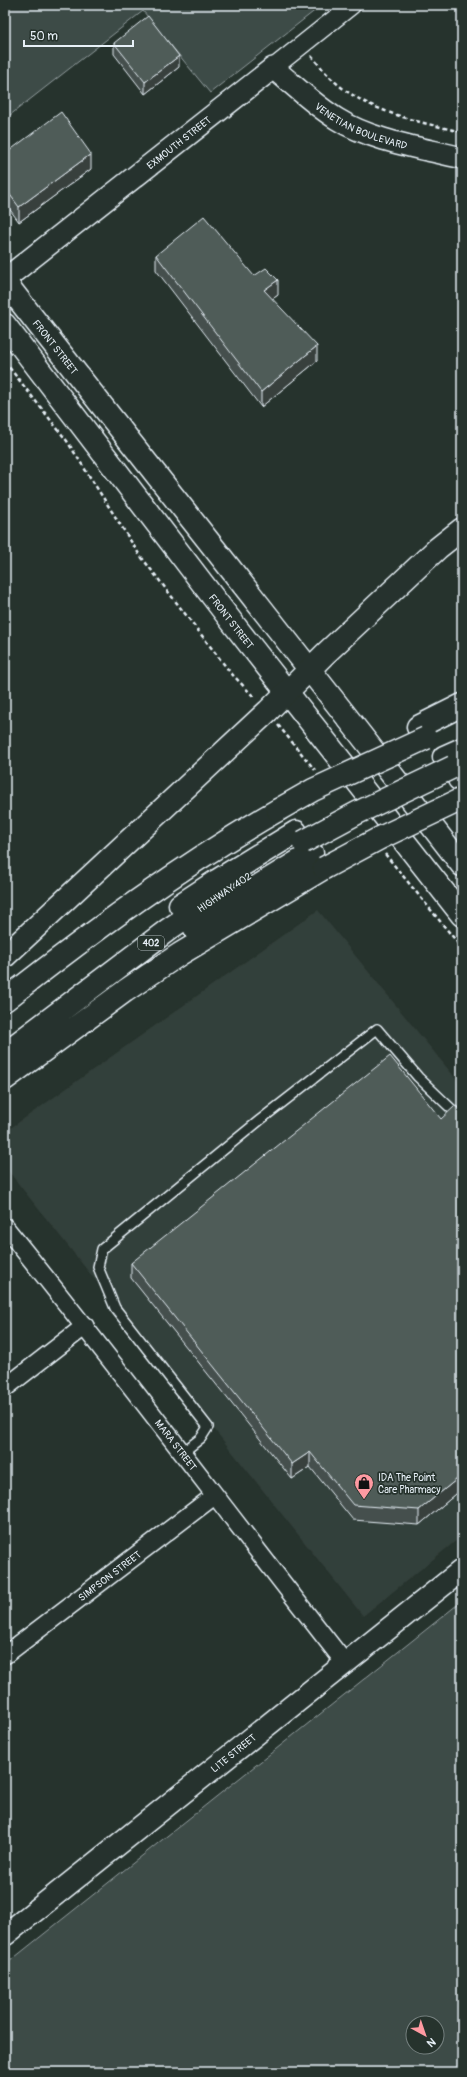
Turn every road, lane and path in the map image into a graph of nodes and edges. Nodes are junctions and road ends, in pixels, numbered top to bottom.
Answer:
1 (352, 5) edge
2 (302, 45) junction
3 (273, 68) junction
4 (462, 132) edge
5 (462, 158) edge
6 (5, 281) edge
7 (5, 325) edge
8 (5, 362) edge
9 (462, 530) edge
10 (311, 668) junction
11 (287, 692) junction
12 (462, 704) edge
13 (268, 711) junction
14 (462, 722) edge
15 (422, 733) junction
16 (458, 770) edge
17 (316, 783) junction
18 (309, 849) junction
19 (381, 850) dead end
20 (462, 865) edge
21 (462, 915) edge
22 (462, 948) edge
23 (5, 956) edge
24 (5, 1000) edge
25 (5, 1034) edge
26 (5, 1053) edge
27 (5, 1078) edge
28 (462, 1119) edge
29 (5, 1227) edge
30 (85, 1326) junction
31 (5, 1388) edge
32 (182, 1453) junction
33 (214, 1496) junction
34 (462, 1570) edge
35 (5, 1655) edge
36 (345, 1663) junction
37 (5, 1935) edge

1 - 2 street, EXMOUTH STREET
2 - 3 street, EXMOUTH STREET
2 - 4 path
3 - 5 street, VENETIAN BOULEVARD
3 - 6 street, EXMOUTH STREET
6 - 10 main road, FRONT STREET
7 - 11 main road, FRONT STREET
8 - 13 path
9 - 10 main road
10 - 11 main road
10 - 20 main road, FRONT STREET
11 - 13 main road
11 - 21 main road, FRONT STREET
12 - 15 main road
13 - 17 path
13 - 23 main road
14 - 15 main road
15 - 17 main road, bridge
16 - 18 main road, HIGHWAY 402 / 402, bridge
16 - 18 main road, bridge
17 - 24 main road, bridge
18 - 25 main road
18 - 26 main road, HIGHWAY 402 / 402
18 - 27 main road
19 - 22 path
28 - 32 lane
29 - 30 street, MARA STREET
30 - 31 street
30 - 32 street, MARA STREET
32 - 33 street, MARA STREET
33 - 35 street, SIMPSON STREET
33 - 36 street, MARA STREET
34 - 36 street, LITE STREET
36 - 37 street, LITE STREET

